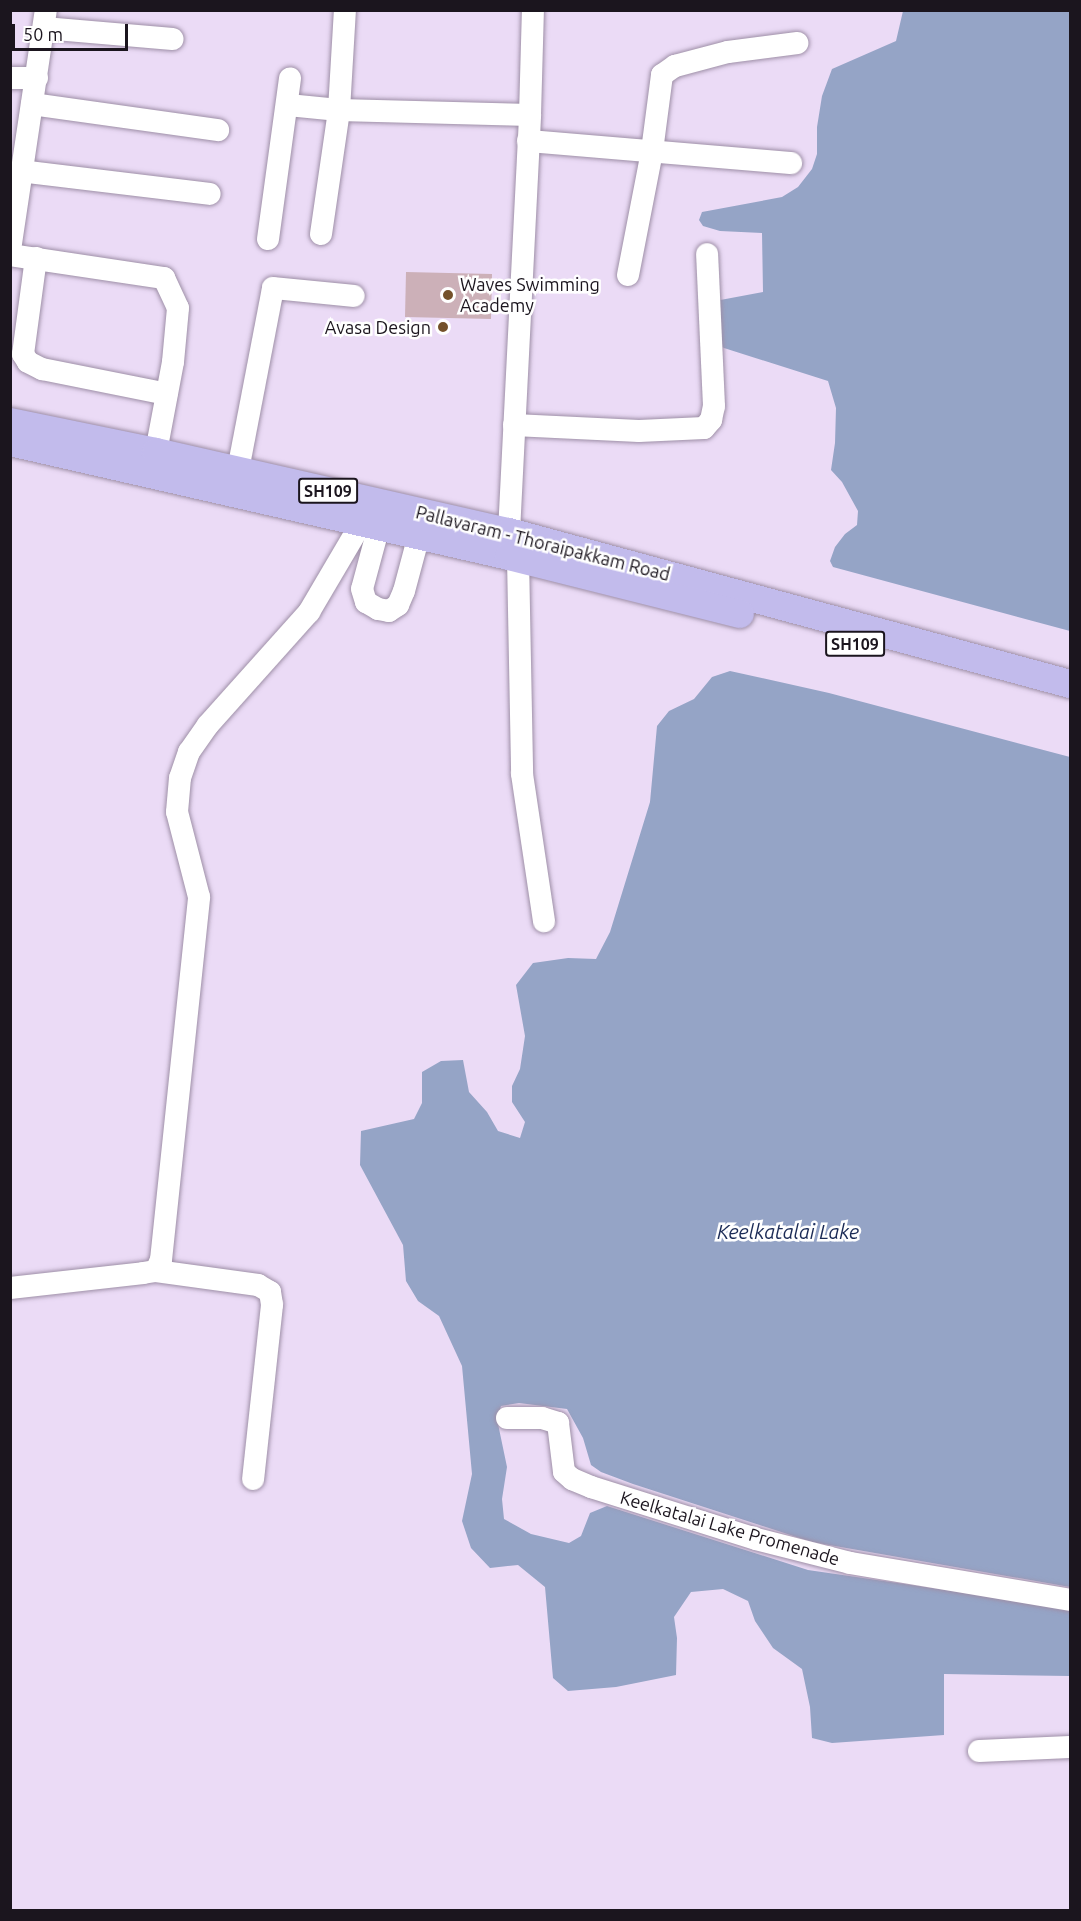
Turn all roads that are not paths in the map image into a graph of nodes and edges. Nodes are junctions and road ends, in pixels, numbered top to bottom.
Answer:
1 (345, 10) edge
2 (532, 10) edge
3 (45, 19) edge
4 (173, 39) dead end
5 (797, 43) dead end
6 (10, 78) edge
7 (36, 78) junction
8 (290, 78) dead end
9 (32, 104) junction
10 (288, 105) junction
11 (339, 110) junction
12 (530, 115) junction
13 (218, 130) dead end
14 (528, 141) junction
15 (652, 151) junction
16 (791, 164) dead end
17 (20, 171) junction
18 (210, 194) dead end
19 (321, 234) dead end
20 (268, 238) dead end
21 (11, 248) edge
22 (707, 254) dead end
23 (10, 255) edge
24 (36, 258) junction
25 (628, 275) dead end
26 (354, 296) dead end
27 (167, 394) junction
28 (10, 422) edge
29 (514, 425) junction
30 (10, 442) edge
31 (156, 452) junction
32 (238, 470) junction
33 (370, 524) junction
34 (509, 532) junction
35 (419, 536) junction
36 (519, 558) junction
37 (1071, 684) edge
38 (1071, 698) edge
39 (544, 921) dead end
40 (156, 1270) junction
41 (10, 1288) edge
42 (507, 1418) dead end
43 (253, 1479) dead end
44 (1071, 1600) edge
45 (1071, 1747) edge
46 (979, 1751) dead end

1 - 11 street
2 - 12 street
3 - 4 street
3 - 7 street
5 - 15 street
6 - 7 street
7 - 9 street
8 - 10 street
9 - 13 street
9 - 17 street
10 - 11 street
10 - 20 street
11 - 12 street
11 - 19 street
12 - 14 street
14 - 15 street
14 - 29 street
15 - 16 street
15 - 25 street
17 - 18 street
17 - 21 street
22 - 29 street
23 - 24 street
24 - 27 street
24 - 27 street
26 - 32 street
27 - 31 street
28 - 31 main road, Pallavaram - Thoraipakkam Road / SH109
29 - 34 street
30 - 33 main road, Pallavaram - Thoraipakkam Road / SH109
31 - 32 main road, Pallavaram - Thoraipakkam Road / SH109
32 - 34 main road, Pallavaram - Thoraipakkam Road / SH109
33 - 35 main road, Pallavaram - Thoraipakkam Road / SH109
33 - 35 street
33 - 40 street
34 - 37 main road, Pallavaram - Thoraipakkam Road / SH109
35 - 36 main road, Pallavaram - Thoraipakkam Road / SH109
36 - 38 main road, Pallavaram - Thoraipakkam Road / SH109
36 - 39 street
40 - 41 street
40 - 43 street
42 - 44 street, Keelkatalai Lake Promenade
45 - 46 street

